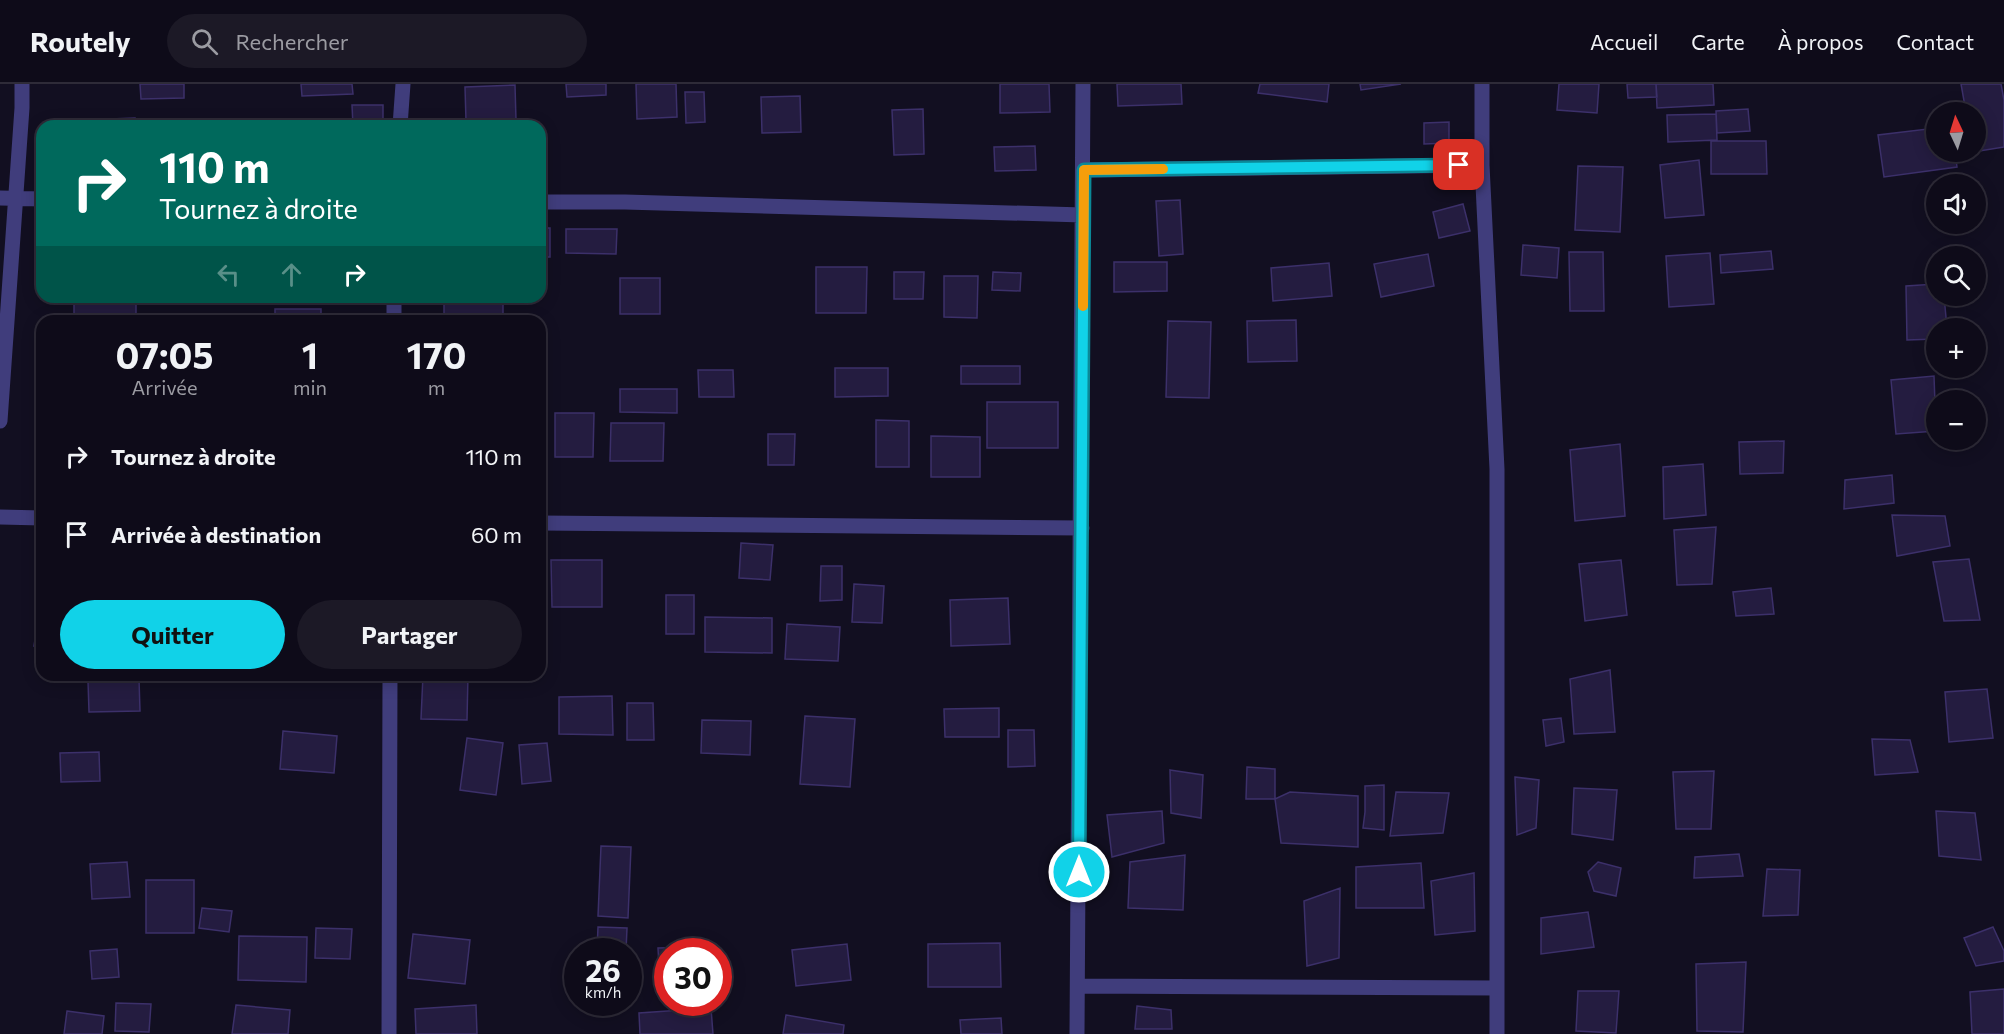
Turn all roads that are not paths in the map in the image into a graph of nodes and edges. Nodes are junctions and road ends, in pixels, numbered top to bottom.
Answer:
1 (22, 84) edge
2 (403, 84) edge
3 (1083, 84) edge
4 (1482, 84) edge
5 (400, 120) edge
6 (1482, 165) junction
7 (1084, 170) junction
8 (0, 198) edge
9 (16, 199) junction
10 (36, 199) edge
11 (546, 202) edge
12 (1083, 215) junction
13 (0, 421) edge
14 (0, 517) edge
15 (36, 518) edge
16 (546, 523) edge
17 (1082, 528) junction
18 (390, 681) edge
19 (1079, 986) junction
20 (1497, 988) junction
21 (389, 1034) edge
22 (1077, 1034) edge
23 (1497, 1034) edge

1 - 9 street
2 - 5 street
3 - 7 street
4 - 6 street
6 - 7 street
6 - 20 street
7 - 12 street
8 - 9 street
9 - 10 street
9 - 13 street
11 - 12 street
12 - 17 street
14 - 15 street
16 - 17 street
17 - 19 street
18 - 21 street
19 - 20 street
19 - 22 street
20 - 23 street

